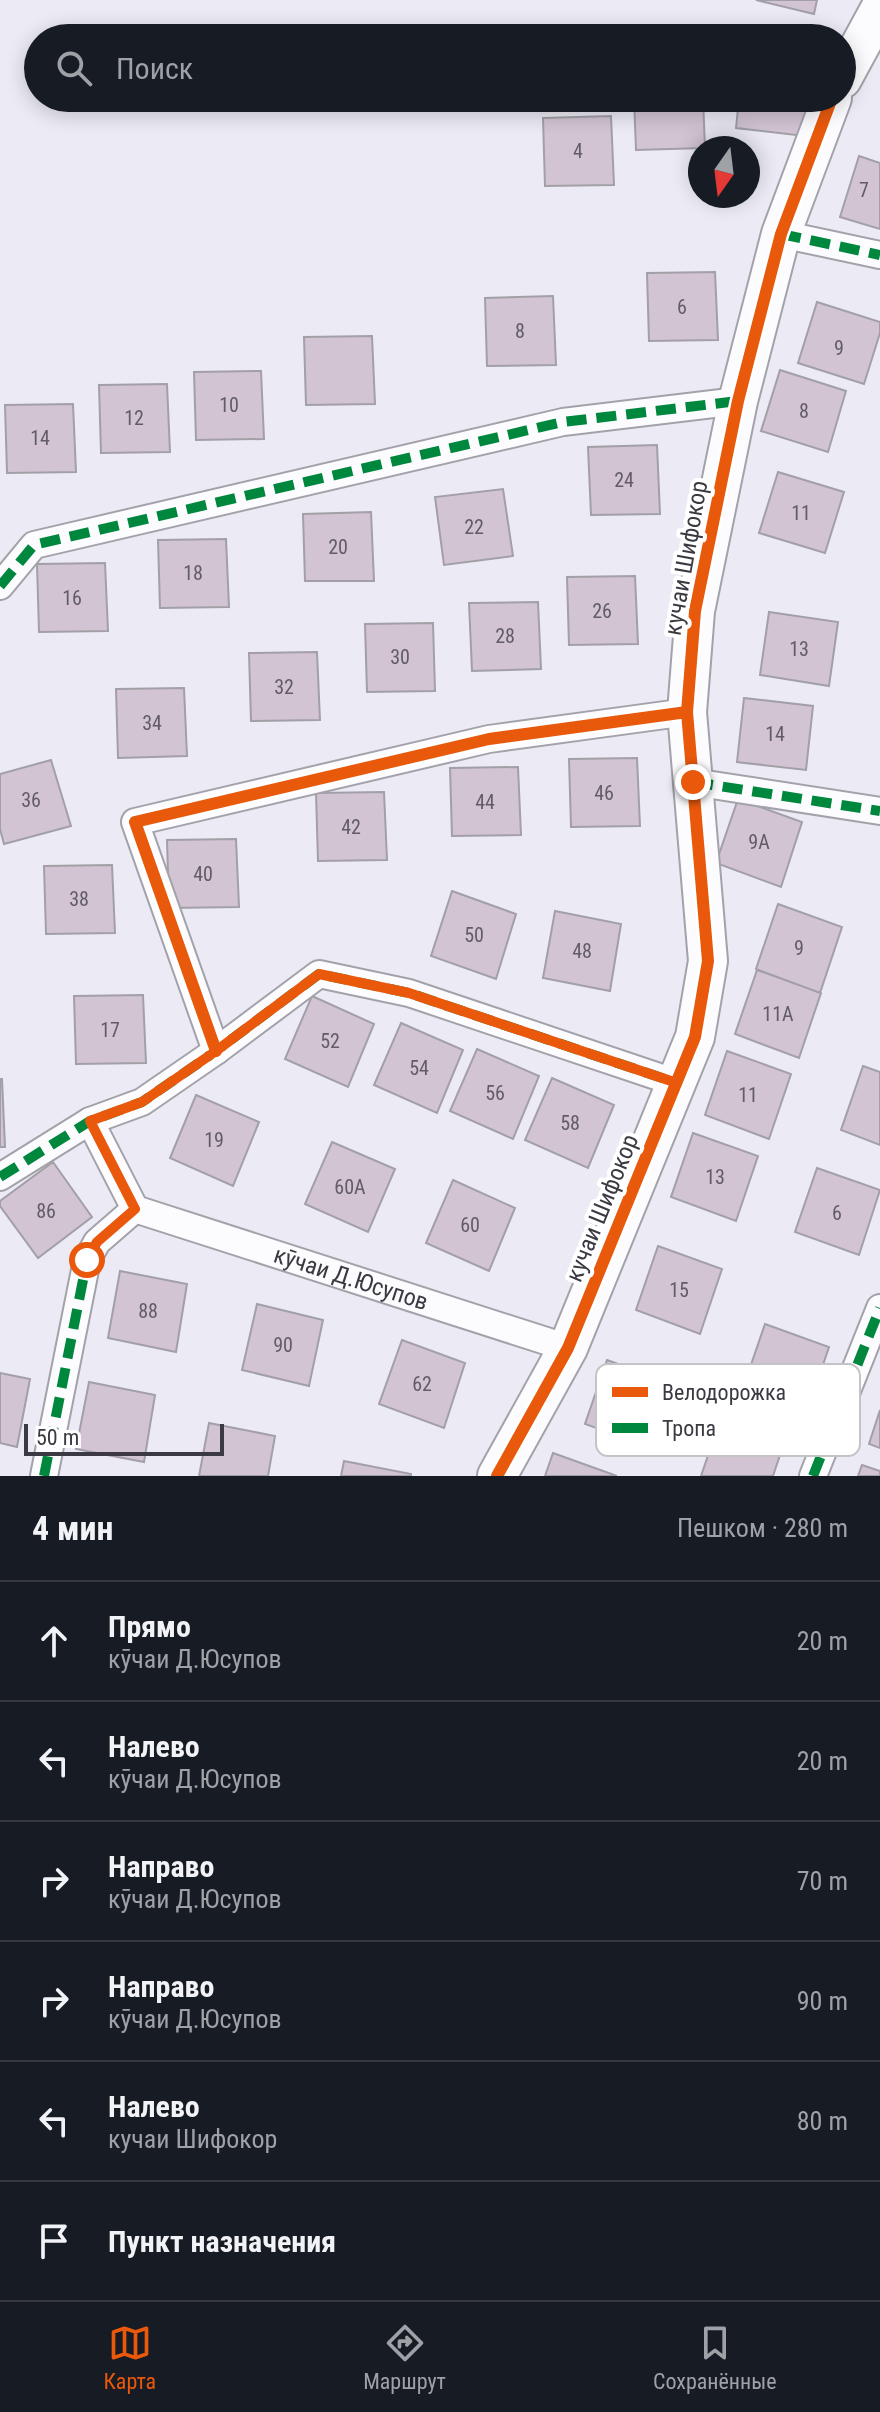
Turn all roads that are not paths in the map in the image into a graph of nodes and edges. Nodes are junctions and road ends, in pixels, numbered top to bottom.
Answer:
1 (880, 9) edge
2 (856, 53) edge
3 (827, 112) edge
4 (781, 234) junction
5 (880, 255) edge
6 (738, 401) junction
7 (0, 586) edge
8 (687, 712) junction
9 (693, 782) junction
10 (880, 811) edge
11 (216, 1051) junction
12 (677, 1083) junction
13 (90, 1121) junction
14 (0, 1177) edge
15 (135, 1209) junction
16 (880, 1308) edge
17 (568, 1348) junction
18 (858, 1364) edge
19 (821, 1456) edge
20 (44, 1476) edge
21 (497, 1476) edge
22 (813, 1476) edge

1 - 2 street
3 - 4 street, кучаи Шифокор
4 - 5 street
4 - 6 street, кучаи Шифокор
6 - 7 street
6 - 8 street, кучаи Шифокор
8 - 9 street, кучаи Шифокор
8 - 11 street
9 - 10 street
9 - 12 street, кучаи Шифокор
11 - 12 street
11 - 13 street
12 - 17 street, кучаи Шифокор
13 - 14 street
13 - 15 street
15 - 17 street, кӯчаи Д.Юсупов
15 - 20 street
16 - 18 street
17 - 21 street, кучаи Шифокор
19 - 22 street

